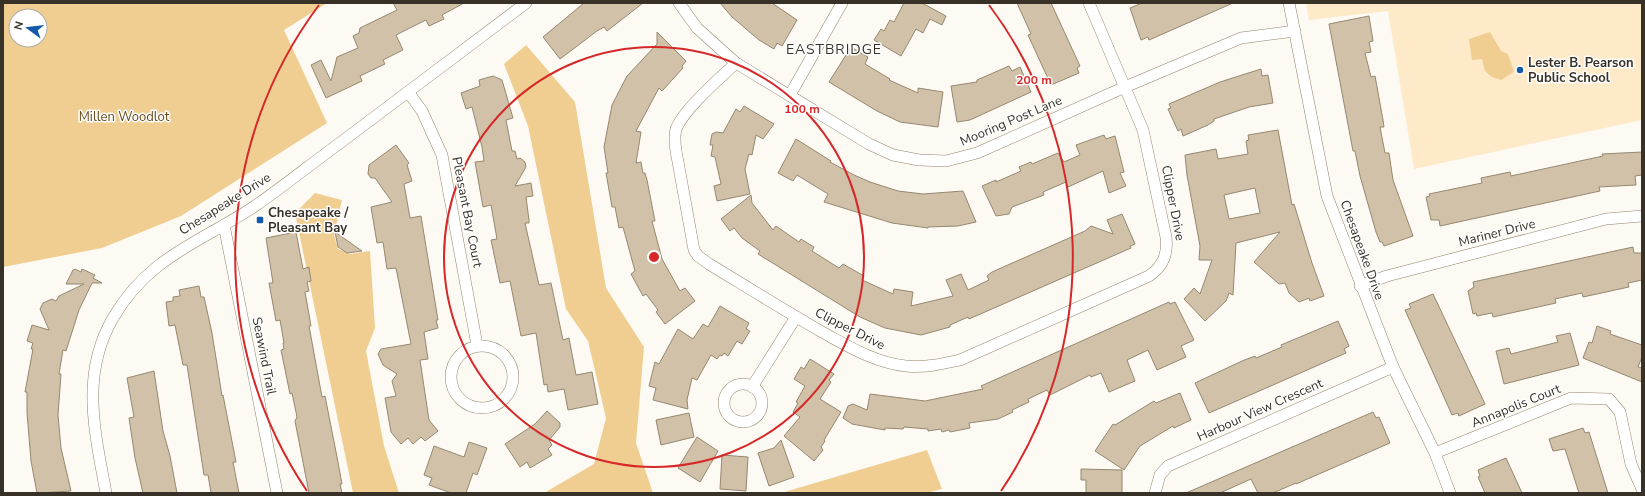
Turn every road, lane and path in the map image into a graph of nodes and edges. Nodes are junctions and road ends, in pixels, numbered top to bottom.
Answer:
1 (526, 3) edge
2 (679, 3) edge
3 (842, 3) edge
4 (1089, 3) edge
5 (1289, 3) edge
6 (1295, 31) junction
7 (736, 64) junction
8 (1125, 87) junction
9 (408, 92) junction
10 (790, 95) junction
11 (1642, 216) edge
12 (224, 224) junction
13 (1360, 286) junction
14 (796, 317) junction
15 (477, 345) junction
16 (1393, 367) junction
17 (752, 387) dead end
18 (1436, 453) junction
19 (1642, 489) edge
20 (106, 493) edge
21 (277, 493) edge
22 (1155, 493) edge
23 (1450, 493) edge

1 - 9 street, Chesapeake Drive
2 - 7 street, Mooring Post Lane
3 - 10 street
4 - 8 street, Clipper Drive
5 - 6 street, Chesapeake Drive
6 - 8 street, Mooring Post Lane
6 - 13 street, Chesapeake Drive
7 - 10 street, Mooring Post Lane
7 - 14 street, Clipper Drive
8 - 10 street, Mooring Post Lane
8 - 14 street, Clipper Drive
9 - 12 street, Chesapeake Drive
9 - 15 street, Pleasant Bay Court
11 - 13 street, Mariner Drive
12 - 20 street, Chesapeake Drive
12 - 21 street, Seawind Trail
13 - 16 street, Chesapeake Drive
14 - 17 street
15 - 15 street
16 - 18 street, Chesapeake Drive
16 - 22 street, Harbour View Crescent
18 - 19 street, Annapolis Court
18 - 23 street, Chesapeake Drive

